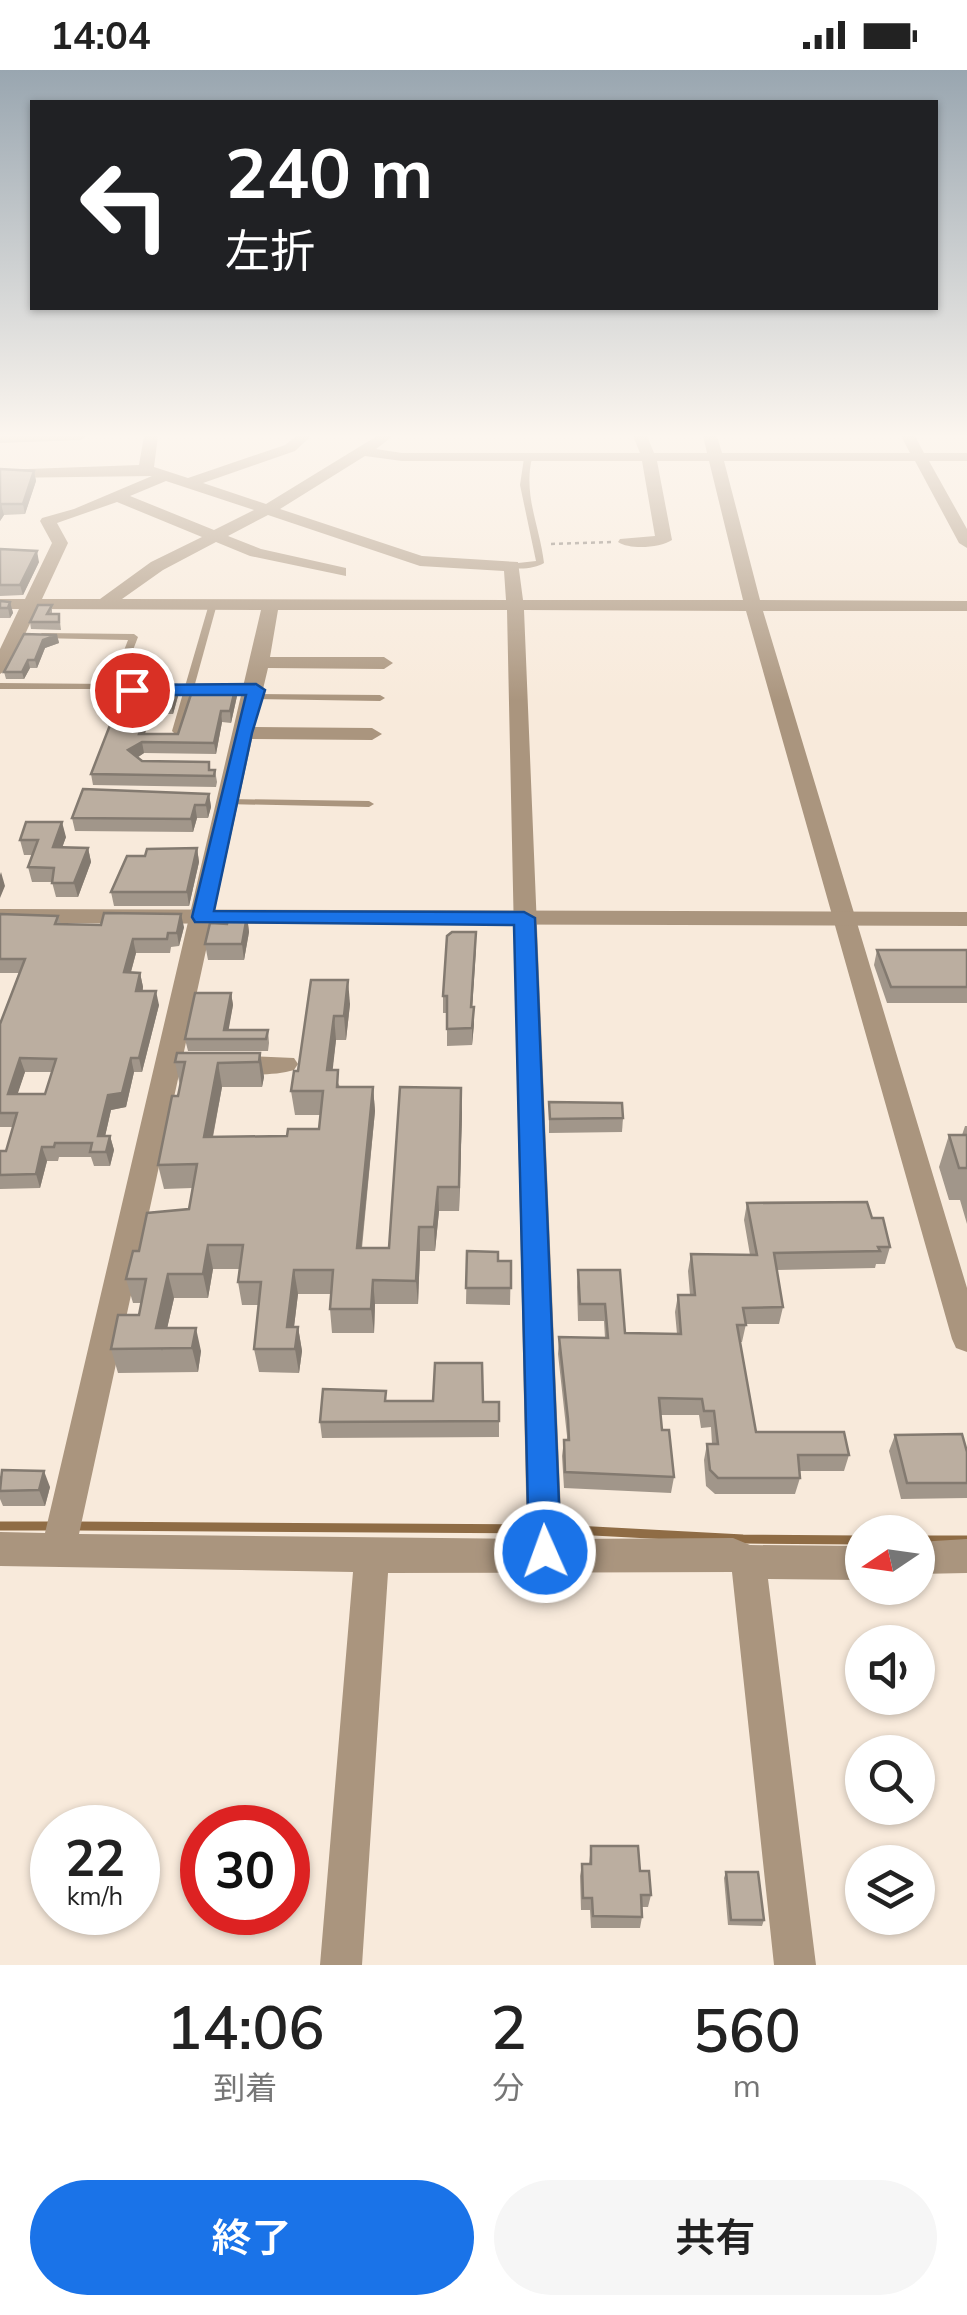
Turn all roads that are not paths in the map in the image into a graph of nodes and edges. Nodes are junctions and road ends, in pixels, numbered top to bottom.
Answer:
1 (50, 524) edge
2 (188, 524) edge
3 (236, 524) edge
4 (315, 524) edge
5 (534, 524) edge
6 (661, 524) edge
7 (733, 524) edge
8 (214, 535) junction
9 (365, 541) junction
10 (626, 542) road end
11 (37, 553) edge
12 (56, 553) junction
13 (512, 566) junction
14 (340, 572) junction
15 (0, 604) edge
16 (31, 604) junction
17 (104, 604) junction
18 (213, 604) junction
19 (271, 604) junction
20 (308, 604) junction
21 (514, 604) junction
22 (753, 605) junction
23 (967, 606) edge
24 (15, 636) junction
25 (258, 662) junction
26 (384, 662) dead end
27 (0, 668) edge
28 (0, 686) edge
29 (205, 690) edge
30 (170, 691) edge
31 (188, 691) junction
32 (250, 692) junction
33 (380, 698) dead end
34 (177, 730) edge
35 (243, 733) junction
36 (372, 734) dead end
37 (223, 798) junction
38 (369, 804) dead end
39 (0, 916) edge
40 (202, 917) junction
41 (524, 918) junction
42 (967, 918) edge
43 (846, 919) junction
44 (188, 1064) junction
45 (285, 1064) dead end
46 (967, 1338) edge
47 (0, 1549) edge
48 (58, 1550) junction
49 (545, 1552) junction
50 (372, 1556) junction
51 (967, 1556) edge
52 (935, 1557) edge
53 (748, 1562) junction
54 (845, 1563) edge
55 (341, 1965) edge
56 (795, 1965) edge

1 - 12 street
2 - 8 street
3 - 8 street
4 - 9 street
5 - 13 lane
6 - 10 street
7 - 22 street
8 - 14 street
8 - 17 street
9 - 13 street
9 - 14 street
11 - 12 street
12 - 16 street
13 - 21 street
14 - 20 street
15 - 16 street
16 - 17 street
16 - 24 street
17 - 18 street
18 - 19 street
18 - 31 lane
19 - 20 street
19 - 25 street
20 - 21 street
21 - 22 street
21 - 41 street
22 - 23 street
22 - 43 street
24 - 27 street
24 - 28 lane
25 - 26 street
25 - 32 street
29 - 31 lane
30 - 31 lane
31 - 34 lane
32 - 33 lane
32 - 35 street
35 - 36 street
35 - 37 street
37 - 38 lane
37 - 40 street
39 - 40 street
40 - 41 street
40 - 44 street
41 - 43 street
41 - 49 street
42 - 43 street
43 - 46 street
44 - 45 street
44 - 48 street
47 - 48 street
48 - 50 street
49 - 50 street
49 - 53 street
50 - 55 street
51 - 52 street
53 - 54 street
53 - 56 street

